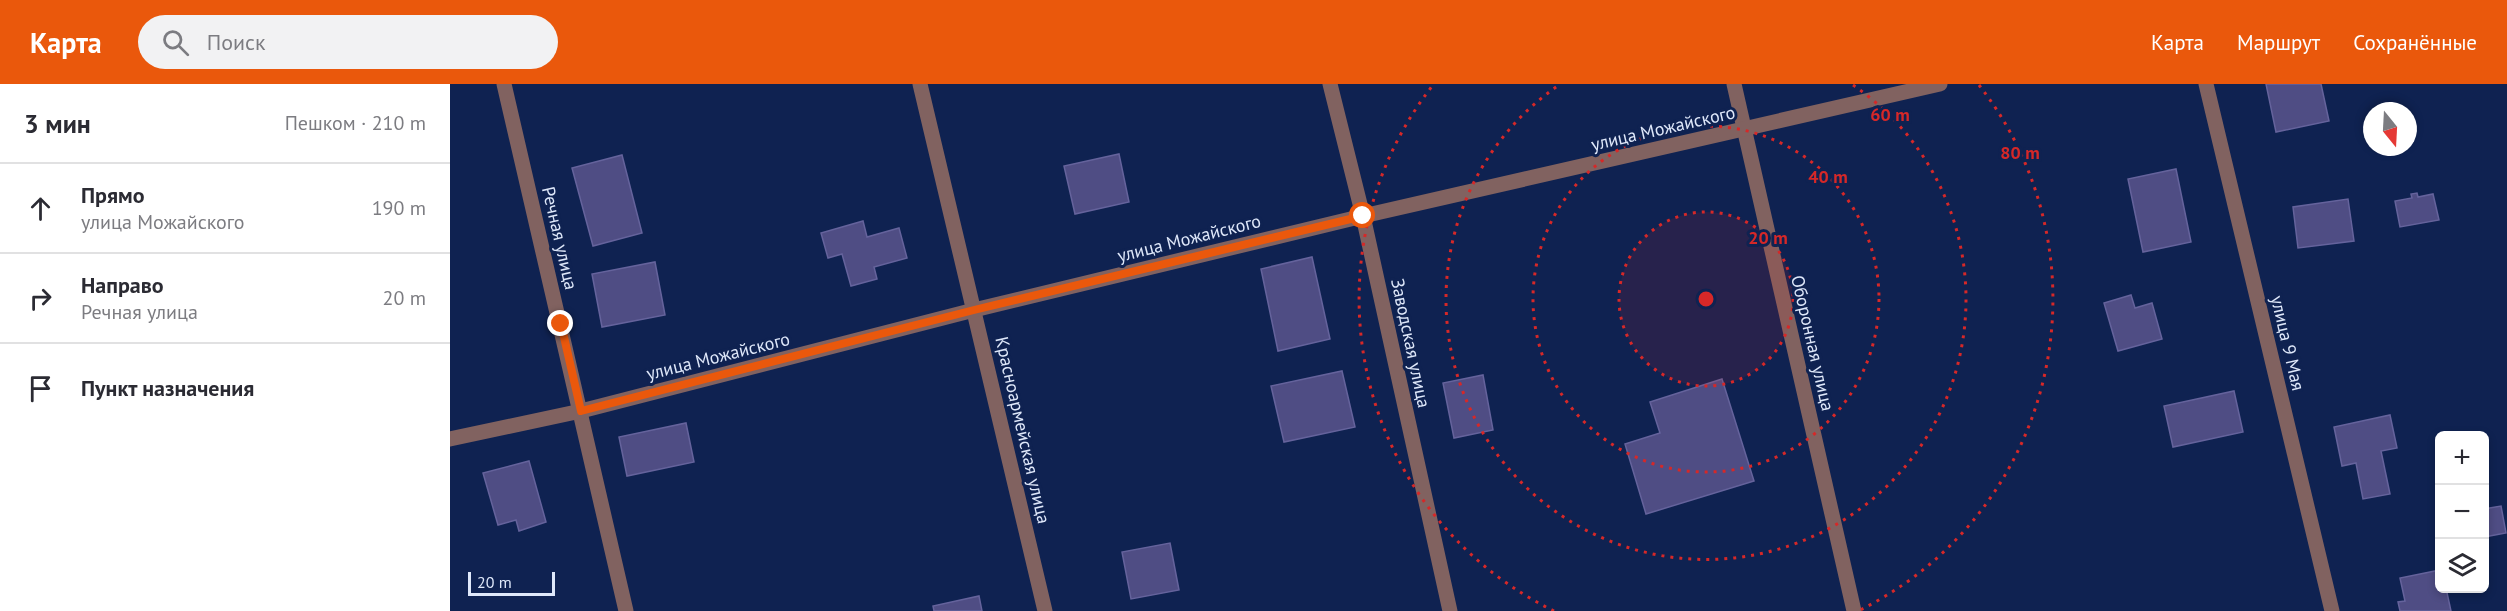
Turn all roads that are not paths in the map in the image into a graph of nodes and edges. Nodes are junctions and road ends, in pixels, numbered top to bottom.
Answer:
1 (504, 84) edge
2 (920, 84) edge
3 (1330, 84) edge
4 (1734, 84) edge
5 (1940, 84) edge
6 (2206, 84) edge
7 (1744, 129) junction
8 (1363, 216) junction
9 (974, 310) junction
10 (581, 411) junction
11 (450, 439) edge
12 (626, 611) edge
13 (1045, 611) edge
14 (1450, 611) edge
15 (1854, 611) edge
16 (2332, 611) edge

1 - 10 street, Речная улица
2 - 9 street, Красноармейская улица
3 - 8 street, Заводская улица
4 - 7 street, Оборонная улица
5 - 7 street, улица Можайского
6 - 16 street, улица 9 Мая
7 - 8 street, улица Можайского
7 - 15 street, Оборонная улица
8 - 9 street, улица Можайского
8 - 14 street, Заводская улица
9 - 10 street, улица Можайского
9 - 13 street, Красноармейская улица
10 - 11 street, улица Можайского
10 - 12 street, Речная улица

